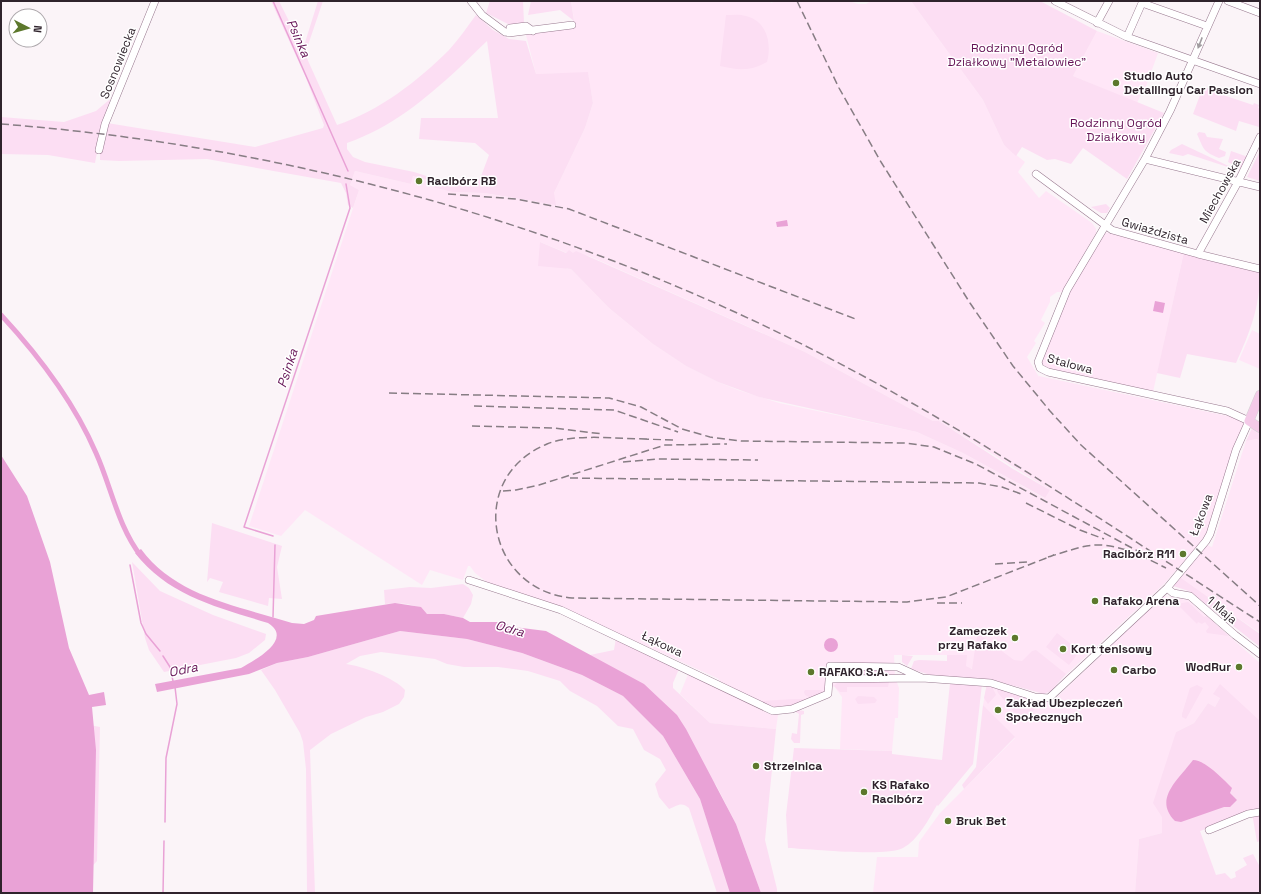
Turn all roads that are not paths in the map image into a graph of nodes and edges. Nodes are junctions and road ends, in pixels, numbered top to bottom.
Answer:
1 (155, 1) edge
2 (471, 1) edge
3 (1055, 1) edge
4 (1109, 1) edge
5 (1219, 1) edge
6 (1228, 1) edge
7 (1260, 13) edge
8 (1097, 23) junction
9 (572, 25) dead end
10 (1207, 26) junction
11 (1127, 38) junction
12 (1194, 60) junction
13 (1260, 84) edge
14 (1260, 137) edge
15 (99, 150) dead end
16 (1145, 159) junction
17 (1036, 174) dead end
18 (1238, 182) junction
19 (1260, 186) edge
20 (1104, 226) junction
21 (1198, 254) junction
22 (1260, 269) edge
23 (1260, 394) edge
24 (1248, 421) junction
25 (1260, 428) edge
26 (469, 580) dead end
27 (1167, 588) junction
28 (1260, 654) edge
29 (898, 668) junction
30 (906, 671) junction
31 (922, 678) junction
32 (829, 679) junction
33 (902, 679) junction
34 (1260, 812) edge
35 (1209, 830) dead end

1 - 15 street, Sosnowiecka
2 - 9 street
3 - 8 street
4 - 8 street
5 - 10 street
6 - 7 street
8 - 11 street
10 - 11 street
10 -> 12 street
11 - 12 street
12 - 13 street
12 - 16 street
14 - 18 street, Miechowska
16 - 18 street
16 - 20 street
17 - 20 street, Gwiaździsta
18 - 19 street
18 - 21 street, Miechowska
20 - 21 street, Gwiaździsta
20 - 24 street, Stalowa
21 - 22 street, Gwiaździsta
23 - 24 main road, Łąkowa
24 - 25 main road
24 - 27 street, Łąkowa
26 - 32 street, Łąkowa
27 - 28 street, 1 Maja
27 - 31 street, Łąkowa
29 - 30 street, Łąkowa
29 - 32 street, Łąkowa
29 - 33 street
30 - 31 street, Łąkowa
30 - 33 street
31 - 33 street, Łąkowa
32 - 33 street, Łąkowa
34 - 35 street

